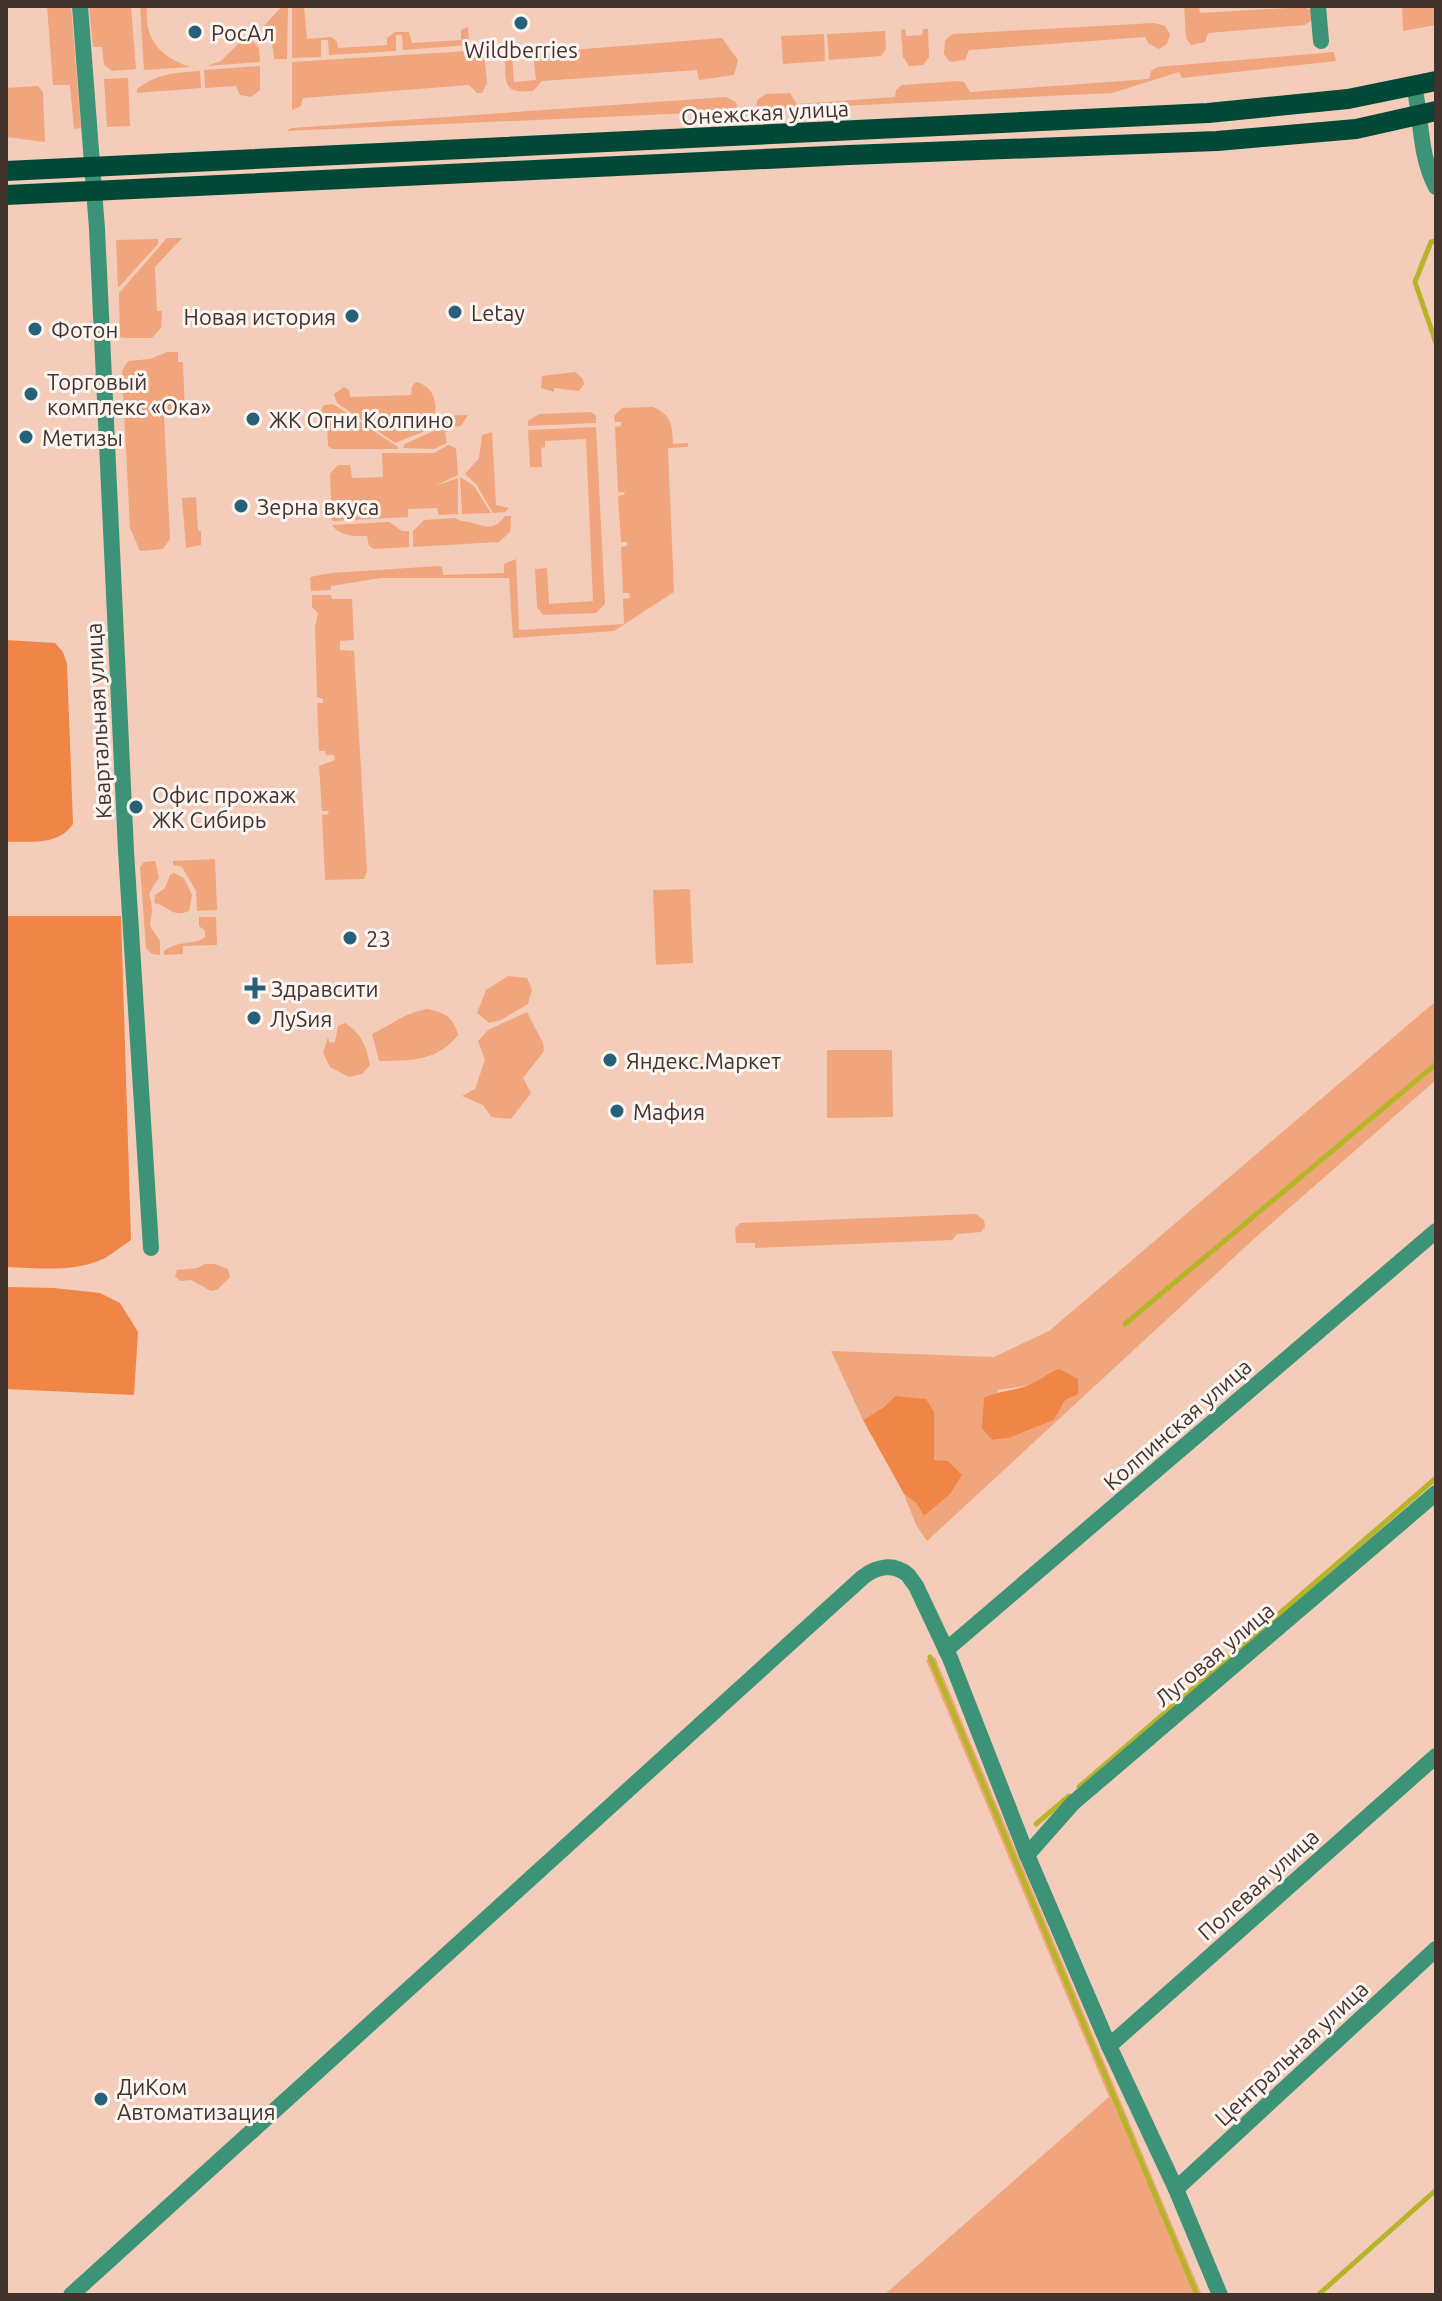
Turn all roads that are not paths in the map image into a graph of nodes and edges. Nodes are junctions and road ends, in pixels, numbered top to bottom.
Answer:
1 (80, 6) edge
2 (1318, 6) edge
3 (1321, 41) dead end
4 (1436, 81) edge
5 (1414, 86) junction
6 (1428, 113) edge
7 (93, 166) junction
8 (6, 171) edge
9 (1436, 187) edge
10 (94, 190) junction
11 (6, 195) edge
12 (1436, 1231) edge
13 (151, 1248) dead end
14 (1436, 1493) edge
15 (946, 1650) junction
16 (1436, 1756) edge
17 (1027, 1855) junction
18 (1436, 1949) edge
19 (1109, 2046) junction
20 (1176, 2189) junction
21 (71, 2295) edge
22 (1220, 2295) edge

1 - 7 street, Квартальная улица
2 - 3 street
4 - 5 main road, Онежская улица
5 - 6 street
5 - 7 main road, Онежская улица
6 - 9 street
6 - 10 main road
7 - 8 main road, Онежская улица
7 - 10 street, Квартальная улица
10 - 11 main road
10 - 13 street, Квартальная улица
12 - 15 street, Колпинская улица
14 - 17 street, Луговая улица
15 - 17 street
15 - 21 street
16 - 19 street, Полевая улица
17 - 19 street
18 - 20 street, Центральная улица
19 - 20 street
20 - 22 street

